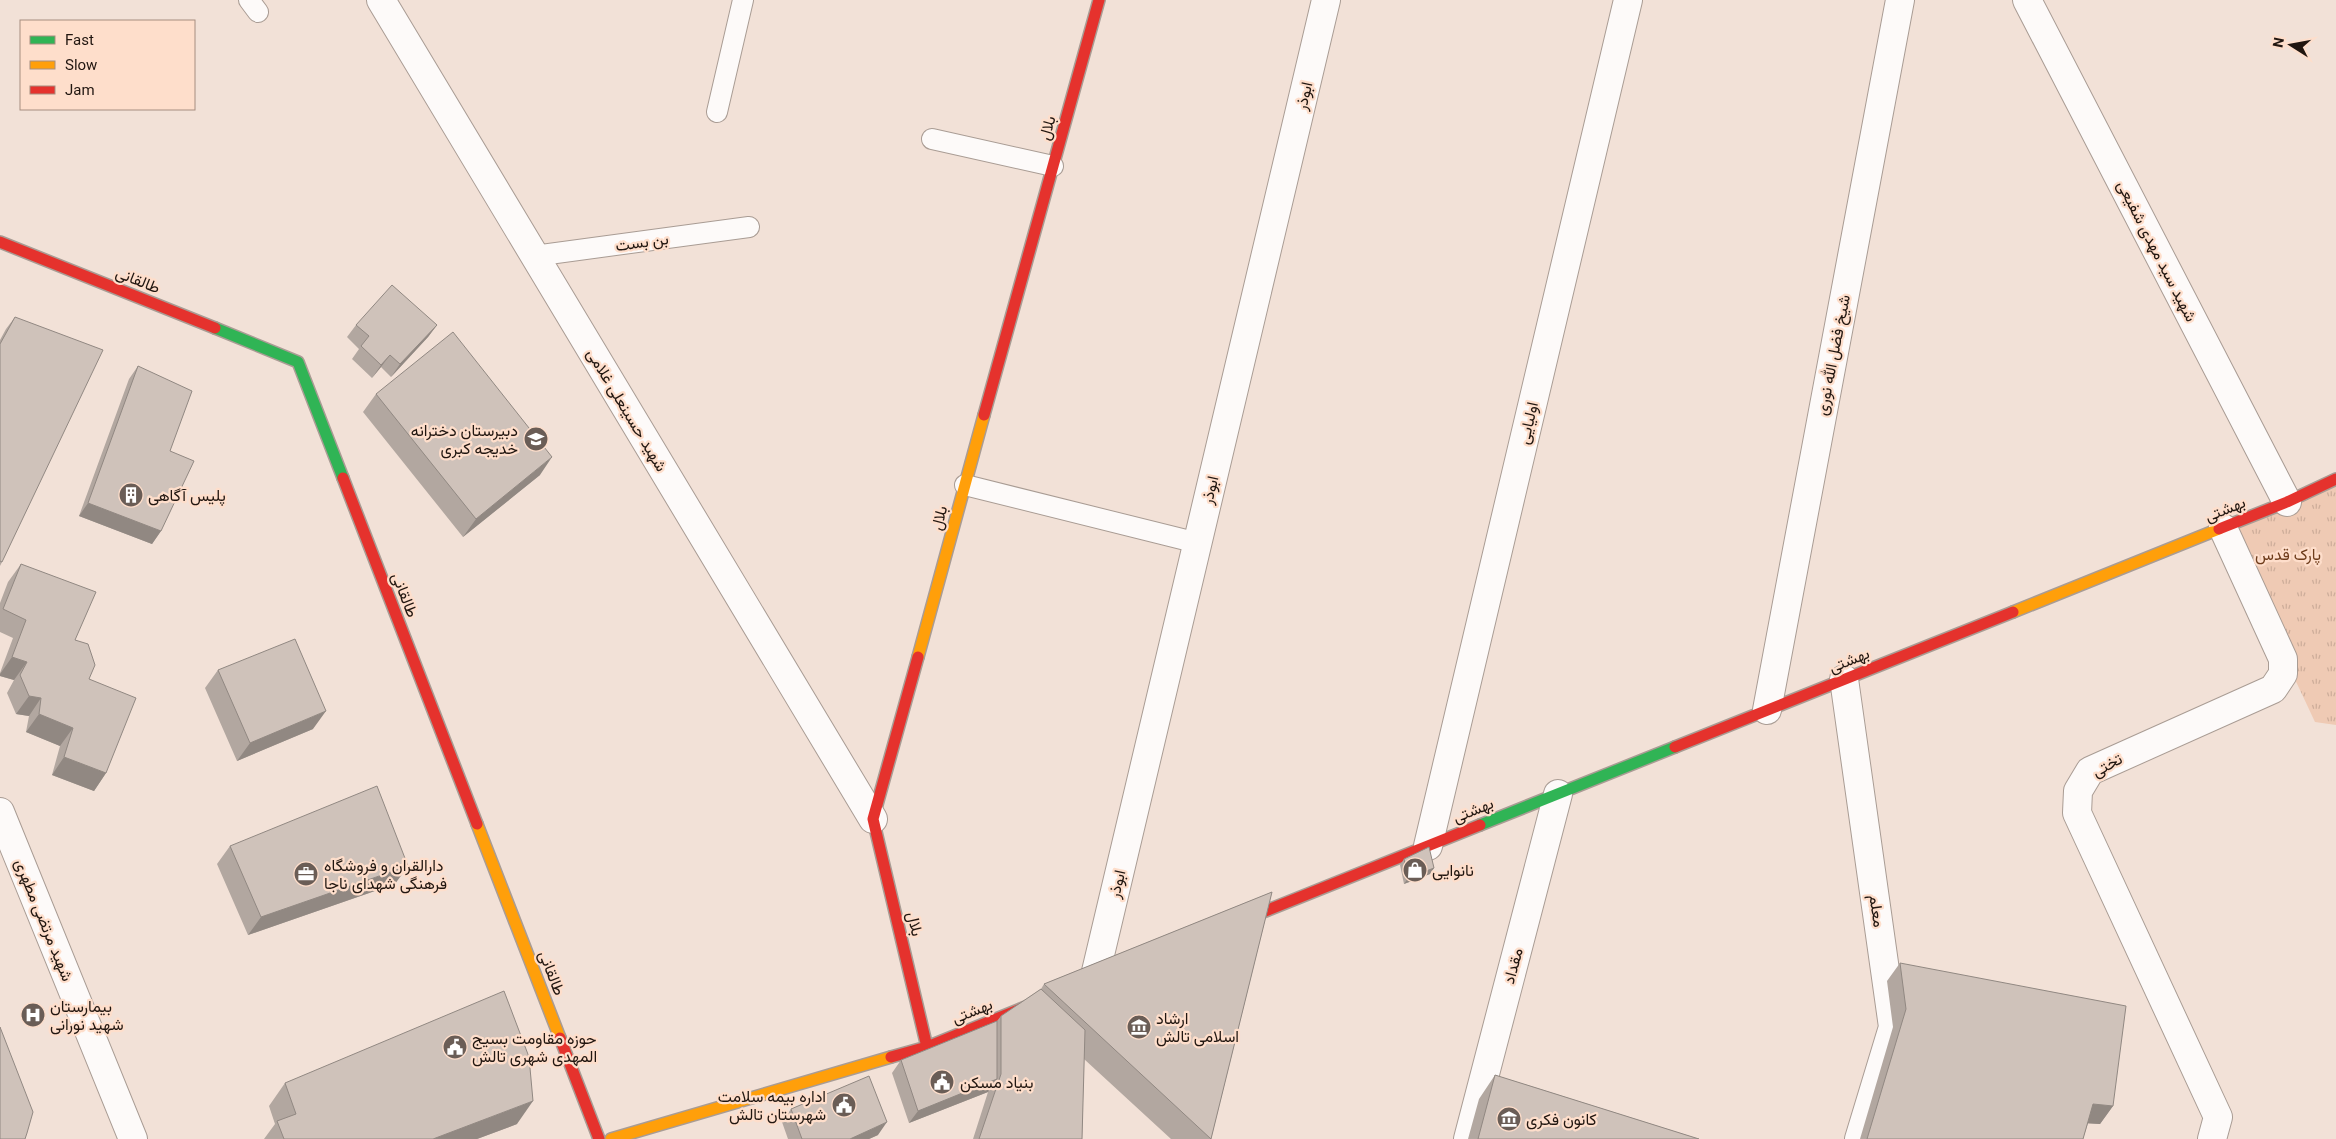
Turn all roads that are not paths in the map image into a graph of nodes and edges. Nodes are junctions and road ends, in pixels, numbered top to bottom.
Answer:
1 (381, 0) edge
2 (743, 0) edge
3 (1099, 0) edge
4 (1326, 0) edge
5 (1628, 0) edge
6 (1900, 0) edge
7 (2027, 0) edge
8 (717, 112) dead end
9 (932, 139) dead end
10 (1053, 166) junction
11 (749, 228) dead end
12 (0, 242) edge
13 (534, 256) junction
14 (2336, 479) edge
15 (965, 485) junction
16 (2287, 502) junction
17 (2223, 528) junction
18 (1198, 543) junction
19 (1844, 679) junction
20 (1767, 710) junction
21 (1558, 794) junction
22 (0, 812) edge
23 (873, 819) junction
24 (1428, 846) junction
25 (1256, 915) junction
26 (1220, 929) edge
27 (1249, 943) edge
28 (1097, 979) edge
29 (1041, 1001) edge
30 (927, 1047) junction
31 (133, 1139) edge
32 (599, 1139) edge
33 (611, 1139) edge
34 (1468, 1139) edge
35 (1859, 1139) edge
36 (2212, 1139) edge

1 - 13 street, شهید حسینعلی غلامی
2 - 8 lane
3 - 10 street, بلال
4 - 18 street, ابوذر
5 - 24 street, اولیایی
6 - 20 street, شیخ فضل الله نوری
7 - 16 street, شهید سید مهدی شفیعی
9 - 10 lane
10 - 15 street, بلال
11 - 13 lane, بن بست
12 - 32 street, طالقانی
13 - 23 street, شهید حسینعلی غلامی
14 - 16 street, بهشتی
15 - 18 lane
15 - 23 street, بلال
16 - 17 street, بهشتی
17 - 19 street, بهشتی
17 - 36 street, تختی
18 - 28 street, ابوذر
19 - 20 street, بهشتی
19 - 35 street, معلم
20 - 21 street, بهشتی
21 - 24 street, بهشتی
21 - 34 street, مقداد
22 - 31 street, شهید مرتضی مطهری
23 - 30 street, بلال
24 - 25 street, بهشتی
25 - 26 street, بهشتی
25 - 27 street
29 - 30 street, بهشتی
30 - 33 street, بهشتی

